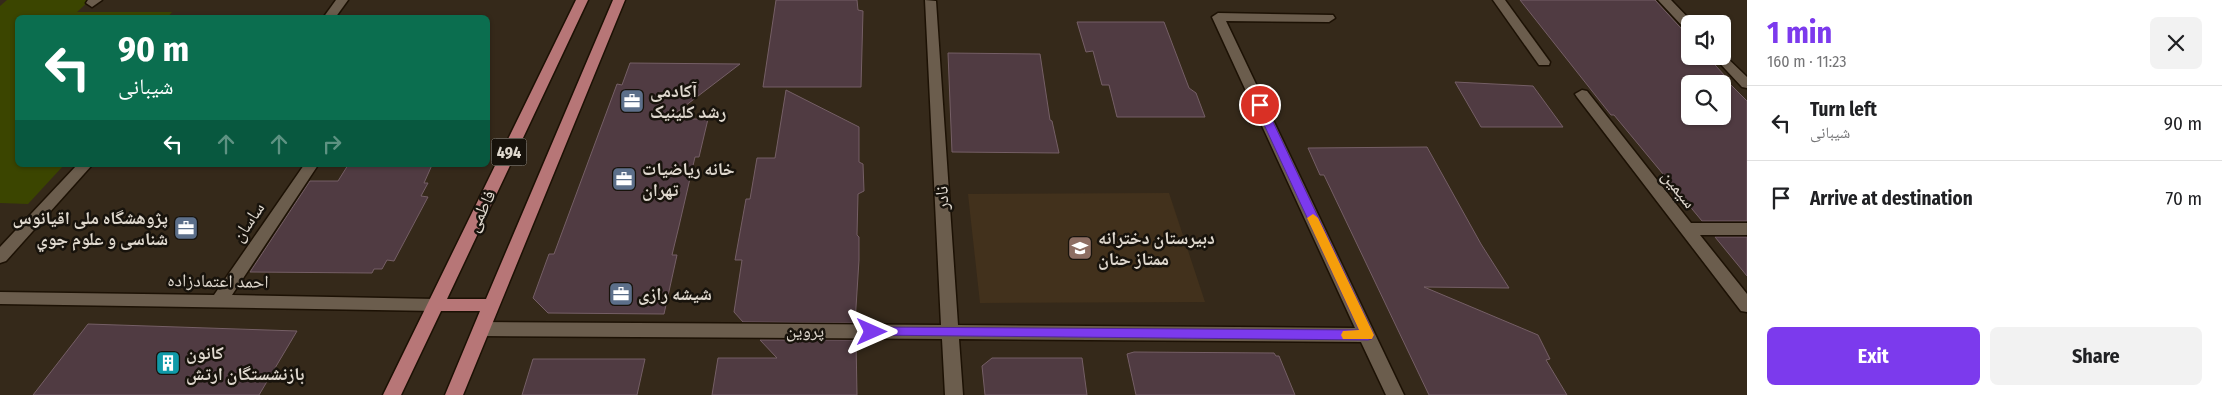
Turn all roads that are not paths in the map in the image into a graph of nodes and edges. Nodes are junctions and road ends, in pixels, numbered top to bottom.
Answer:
1 (342, 0) edge
2 (582, 0) edge
3 (619, 0) edge
4 (1499, 0) edge
5 (1664, 0) edge
6 (930, 1) edge
7 (331, 15) edge
8 (1329, 18) dead end
9 (1681, 18) edge
10 (1544, 62) dead end
11 (1728, 65) edge
12 (1747, 84) edge
13 (1582, 94) dead end
14 (83, 167) edge
15 (309, 167) edge
16 (1687, 229) junction
17 (1747, 229) edge
18 (0, 257) edge
19 (0, 298) edge
20 (219, 301) junction
21 (436, 305) junction
22 (492, 306) junction
23 (1747, 306) edge
24 (482, 329) junction
25 (950, 332) junction
26 (1368, 335) junction
27 (392, 395) edge
28 (454, 395) edge
29 (954, 395) edge
30 (1395, 395) edge

1 - 7 street
2 - 21 main road, فاطمی / 494
3 - 22 main road, 494
4 - 10 street
5 - 9 street
6 - 25 street, نادر
8 - 26 street
11 - 12 street
13 - 16 street, سیمین
14 - 18 street
15 - 20 street, ساسان
16 - 17 street
16 - 23 street, سیمین
19 - 20 street, احمد اعتمادزاده
20 - 21 street, احمد اعتمادزاده
21 - 22 main road
21 - 27 main road, فاطمی / 494
22 - 24 main road, 494
24 - 25 street, پروین
24 - 28 main road, 494
25 - 26 street, پروین
25 - 29 street, نادر
26 - 30 street

